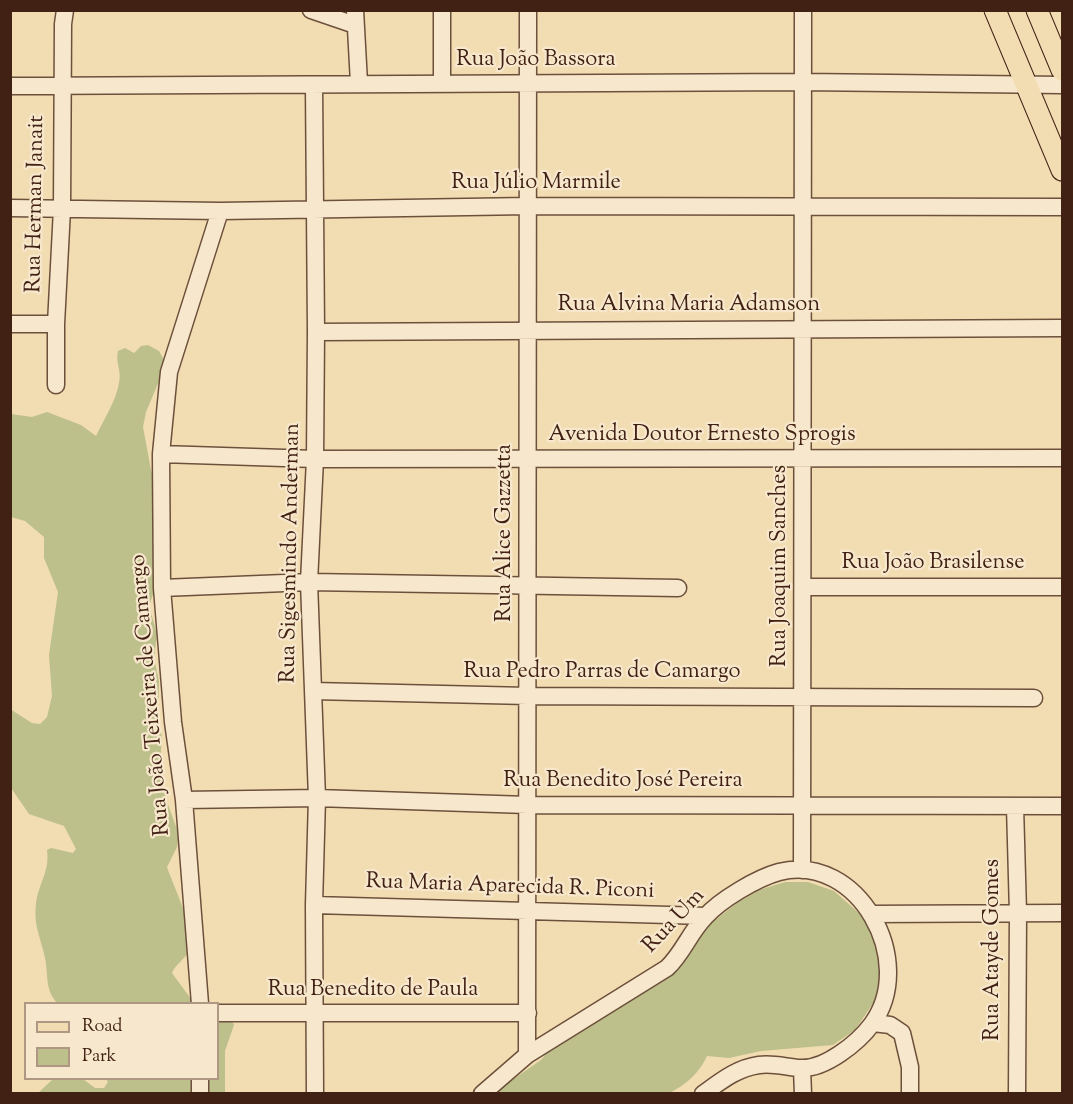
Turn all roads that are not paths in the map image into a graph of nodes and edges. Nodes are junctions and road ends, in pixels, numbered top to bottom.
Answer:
1 (311, 10) edge
2 (442, 10) edge
3 (528, 10) edge
4 (803, 10) edge
5 (995, 10) edge
6 (1037, 10) edge
7 (62, 15) edge
8 (355, 18) edge
9 (1062, 70) edge
10 (803, 82) junction
11 (359, 83) junction
12 (442, 84) junction
13 (527, 84) junction
14 (1028, 85) junction
15 (1062, 85) edge
16 (10, 86) edge
17 (62, 86) junction
18 (314, 86) junction
19 (1062, 170) edge
20 (528, 206) junction
21 (801, 207) junction
22 (1062, 207) edge
23 (10, 208) edge
24 (62, 209) junction
25 (316, 209) junction
26 (220, 211) junction
27 (10, 324) edge
28 (56, 324) junction
29 (1062, 328) edge
30 (527, 329) junction
31 (803, 329) junction
32 (316, 332) junction
33 (56, 385) dead end
34 (161, 454) junction
35 (315, 459) junction
36 (529, 459) junction
37 (803, 459) junction
38 (1062, 459) edge
39 (309, 582) junction
40 (804, 586) junction
41 (527, 587) junction
42 (1062, 587) edge
43 (162, 588) junction
44 (678, 588) dead end
45 (313, 691) junction
46 (528, 696) junction
47 (803, 696) junction
48 (1034, 698) dead end
49 (317, 798) junction
50 (184, 800) junction
51 (527, 805) junction
52 (804, 805) junction
53 (1015, 806) junction
54 (1062, 806) edge
55 (802, 870) junction
56 (314, 905) junction
57 (867, 909) junction
58 (529, 911) junction
59 (1018, 913) junction
60 (1062, 913) edge
61 (705, 916) junction
62 (200, 1002) edge
63 (219, 1013) edge
64 (314, 1013) junction
65 (528, 1013) junction
66 (873, 1023) junction
67 (527, 1055) junction
68 (802, 1069) junction
69 (315, 1094) edge
70 (482, 1094) edge
71 (703, 1094) edge
72 (802, 1094) edge
73 (910, 1094) edge
74 (1017, 1094) edge

1 - 8 street
2 - 12 street
3 - 13 street, Rua Alice Gazzetta
4 - 10 street, Rua Joaquim Sanches
5 - 14 main road
6 - 9 main road
7 - 17 street, Rua Herman Janait
8 - 11 street
10 - 13 street, Rua João Bassora
10 - 14 street, Rua João Bassora
10 - 21 street, Rua Joaquim Sanches
11 - 12 street, Rua João Bassora
11 - 18 street, Rua João Bassora
12 - 13 street, Rua João Bassora
13 - 20 street, Rua Alice Gazzetta
14 - 15 street, Rua João Bassora
14 - 19 main road
16 - 17 street, Rua João Bassora
17 - 18 street, Rua João Bassora
17 - 24 street, Rua Herman Janait
18 - 25 street, Rua Sigesmindo Anderman
20 - 21 street, Rua Júlio Marmile
20 - 25 street, Rua Júlio Marmile
20 - 30 street, Rua Alice Gazzetta
21 - 22 street, Rua Júlio Marmile
21 - 31 street, Rua Joaquim Sanches
23 - 24 street, Rua Júlio Marmile
24 - 26 street, Rua Júlio Marmile
24 - 28 street, Rua Herman Janait
25 - 26 street, Rua Júlio Marmile
25 - 32 street, Rua Sigesmindo Anderman
26 - 34 street, Rua João Teixeira de Camargo
27 - 28 street
28 - 33 street, Rua Herman Janait
29 - 31 street, Rua Alvina Maria Adamson
30 - 31 street, Rua Alvina Maria Adamson
30 - 32 street, Rua Alvina Maria Adamson
30 - 36 street, Rua Alice Gazzetta
31 - 37 street, Rua Joaquim Sanches
32 - 35 street, Rua Sigesmindo Anderman
34 - 35 street, Avenida Doutor Ernesto Sprogis
34 - 43 street, Rua João Teixeira de Camargo
35 - 36 street, Avenida Doutor Ernesto Sprogis
35 - 39 street, Rua Sigesmindo Anderman
36 - 37 street, Avenida Doutor Ernesto Sprogis
36 - 41 street, Rua Alice Gazzetta
37 - 38 street, Avenida Doutor Ernesto Sprogis
37 - 40 street, Rua Joaquim Sanches
39 - 41 street
39 - 43 street
39 - 45 street, Rua Sigesmindo Anderman
40 - 42 street, Rua João Brasilense
40 - 47 street, Rua Joaquim Sanches
41 - 44 street
41 - 46 street, Rua Alice Gazzetta
43 - 50 street, Rua João Teixeira de Camargo
45 - 46 street, Rua Pedro Parras de Camargo
45 - 49 street, Rua Sigesmindo Anderman
46 - 47 street, Rua Pedro Parras de Camargo
46 - 51 street, Rua Alice Gazzetta
47 - 48 street, Rua Pedro Parras de Camargo
47 - 52 street, Rua Joaquim Sanches
49 - 50 street, Rua Benedito José Pereira
49 - 51 street, Rua Benedito José Pereira
49 - 56 street, Rua Sigesmindo Anderman
50 - 62 street, Rua João Teixeira de Camargo
51 - 52 street, Rua Benedito José Pereira
51 - 58 street, Rua Alice Gazzetta
52 - 53 street, Rua Benedito José Pereira
52 - 55 street, Rua Joaquim Sanches
53 - 54 street, Rua Benedito José Pereira
53 - 59 street, Rua Atayde Gomes
55 - 57 street, Rua Um
55 - 61 street, Rua Um
56 - 58 street, Rua Maria Aparecida R. Piconi
56 - 64 street, Rua Sigesmindo Anderman
57 - 59 street
57 - 66 street
58 - 61 street, Rua Maria Aparecida R. Piconi
58 - 65 street, Rua Alice Gazzetta
59 - 60 street
59 - 74 street, Rua Atayde Gomes
61 - 67 street, Rua Um
63 - 64 street, Rua Benedito de Paula
64 - 65 street, Rua Benedito de Paula
64 - 69 street, Rua Sigesmindo Anderman
65 - 67 street, Rua Alice Gazzetta
66 - 68 street
66 - 73 street
67 - 70 street, Rua Um
68 - 71 street
68 - 72 street

